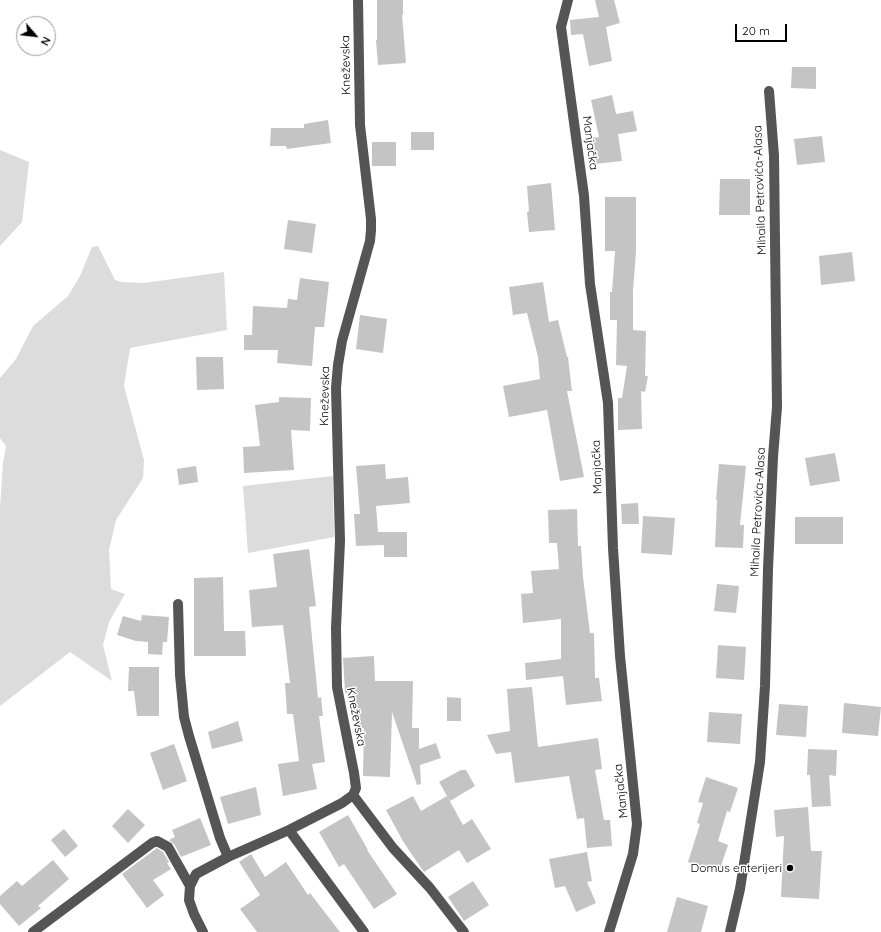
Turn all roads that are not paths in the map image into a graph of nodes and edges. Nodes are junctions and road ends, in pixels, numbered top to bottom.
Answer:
1 (358, 0) edge
2 (568, 0) edge
3 (769, 92) dead end
4 (178, 604) dead end
5 (353, 795) junction
6 (289, 830) junction
7 (228, 857) junction
8 (190, 886) junction
9 (33, 932) edge
10 (203, 932) edge
11 (364, 932) edge
12 (464, 932) edge
13 (609, 932) edge
14 (730, 932) edge

1 - 5 street, Kneževska
2 - 13 street, Manjačka
3 - 14 street, Mihaila Petrovića-Alasa
4 - 7 street
5 - 6 street
5 - 12 street
6 - 7 street
6 - 11 street
7 - 8 street
8 - 9 street
8 - 10 street

